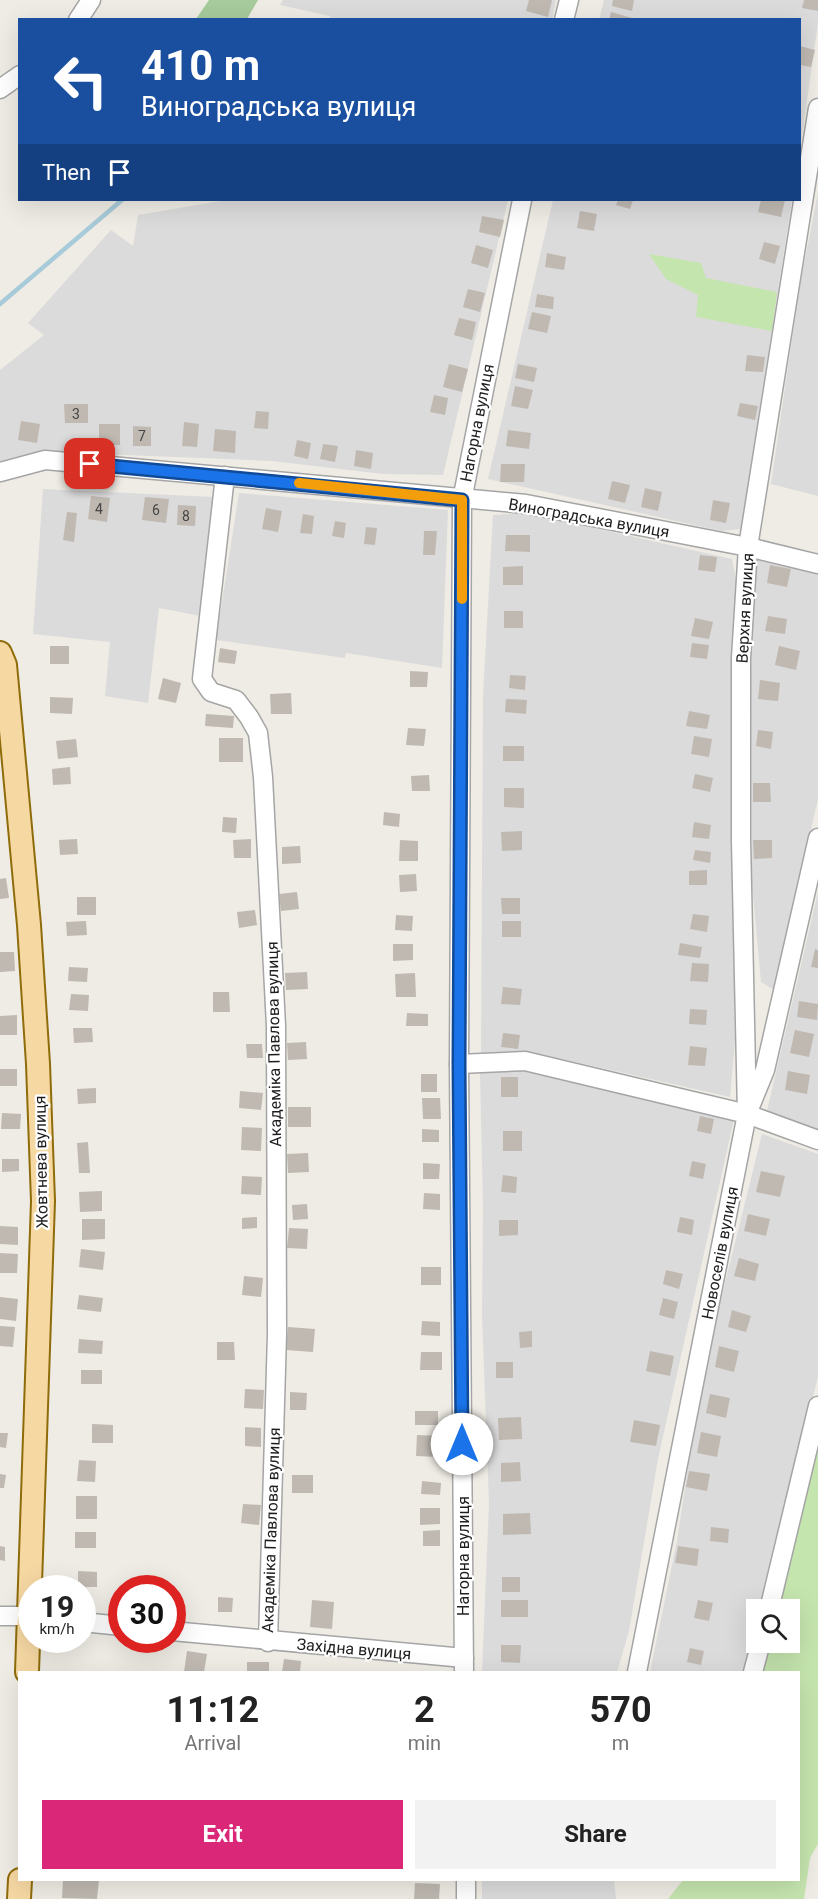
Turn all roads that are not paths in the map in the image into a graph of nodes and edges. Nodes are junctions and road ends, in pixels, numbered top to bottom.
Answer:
1 (92, 0) edge
2 (569, 0) edge
3 (79, 18) edge
4 (564, 18) edge
5 (18, 76) edge
6 (0, 89) edge
7 (818, 108) edge
8 (522, 201) edge
9 (0, 472) edge
10 (225, 476) junction
11 (462, 500) junction
12 (748, 547) junction
13 (818, 564) edge
14 (0, 653) edge
15 (818, 838) edge
16 (459, 1064) junction
17 (747, 1114) junction
18 (818, 1140) edge
19 (818, 1406) edge
20 (31, 1575) edge
21 (772, 1599) edge
22 (0, 1616) edge
23 (18, 1616) edge
24 (186, 1633) edge
25 (268, 1642) junction
26 (28, 1653) edge
27 (758, 1653) edge
28 (464, 1665) edge
29 (27, 1671) edge
30 (638, 1671) edge
31 (753, 1671) edge
32 (20, 1881) edge
33 (466, 1881) edge
34 (20, 1899) edge
35 (466, 1899) edge

1 - 3 street
2 - 4 street
5 - 6 street
7 - 12 street, Верхня вулиця
8 - 11 street, Нагорна вулиця
9 - 10 street, Виноградська вулиця
10 - 11 street, Виноградська вулиця
10 - 25 street, Академіка Павлова вулиця
11 - 12 street, Виноградська вулиця
11 - 16 street, Нагорна вулиця
12 - 13 street, Виноградська вулиця
12 - 17 street, Верхня вулиця
14 - 20 main road, Жовтнева вулиця
15 - 17 street, Новоселів вулиця
16 - 17 street
16 - 28 street, Нагорна вулиця
17 - 18 street
17 - 30 street, Новоселів вулиця
19 - 21 street
22 - 23 street
24 - 25 street, Західна вулиця
25 - 28 street, Західна вулиця
26 - 29 main road, Жовтнева вулиця
27 - 31 street
32 - 34 main road
33 - 35 street

